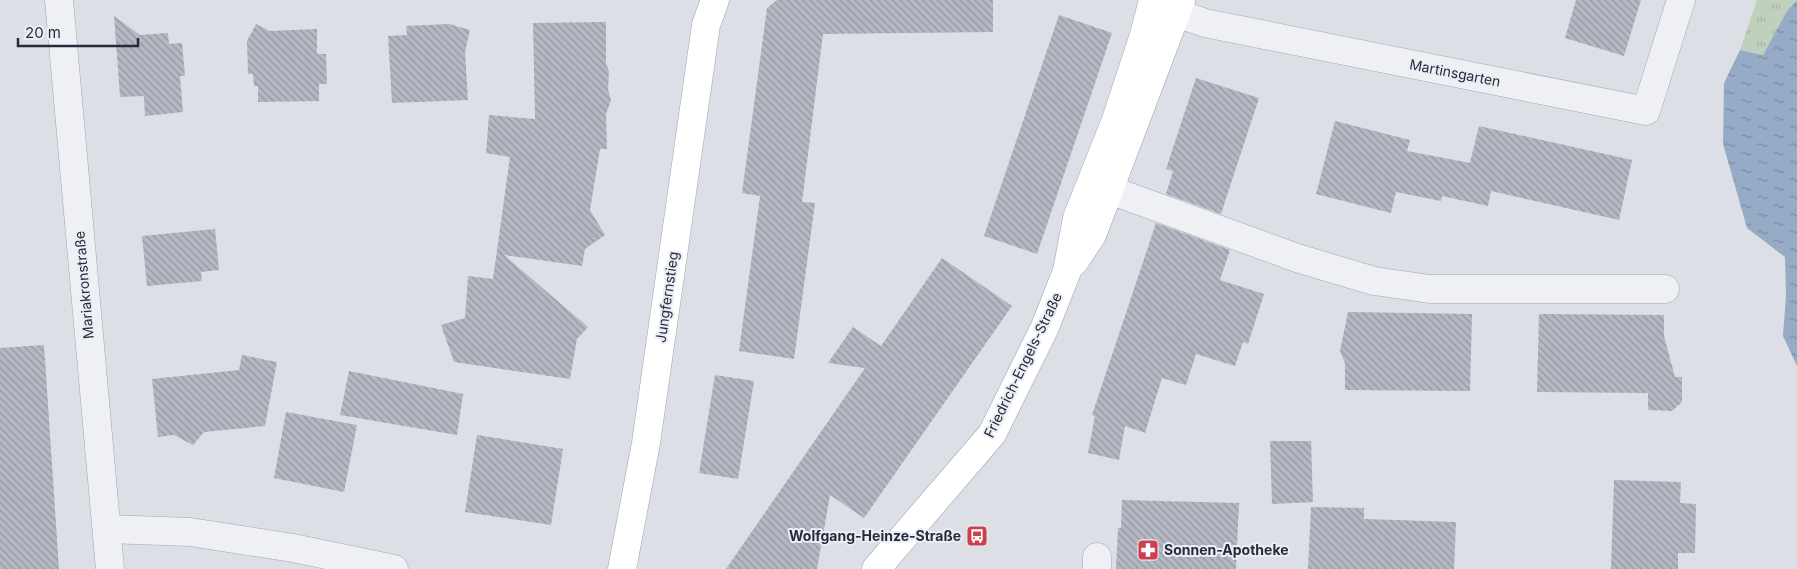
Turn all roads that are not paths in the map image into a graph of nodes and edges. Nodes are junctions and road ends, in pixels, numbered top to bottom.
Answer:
1 (60, 0) edge
2 (694, 0) edge
3 (1681, 0) edge
4 (1166, 5) edge
5 (711, 12) edge
6 (1110, 190) junction
7 (1067, 271) junction
8 (1666, 288) dead end
9 (107, 529) junction
10 (110, 569) edge
11 (394, 569) edge
12 (622, 569) edge
13 (876, 569) edge

1 - 9 street, Mariakronstraße
2 - 5 main road
3 - 4 street, Martinsgarten
4 - 6 main road, Friedrich-Engels-Straße
4 - 7 main road, Friedrich-Engels-Straße
5 - 12 main road, Jungfernstieg
6 - 7 main road, Friedrich-Engels-Straße
6 - 8 street
7 - 13 main road, Friedrich-Engels-Straße
9 - 10 street, Mariakronstraße
9 - 11 street

